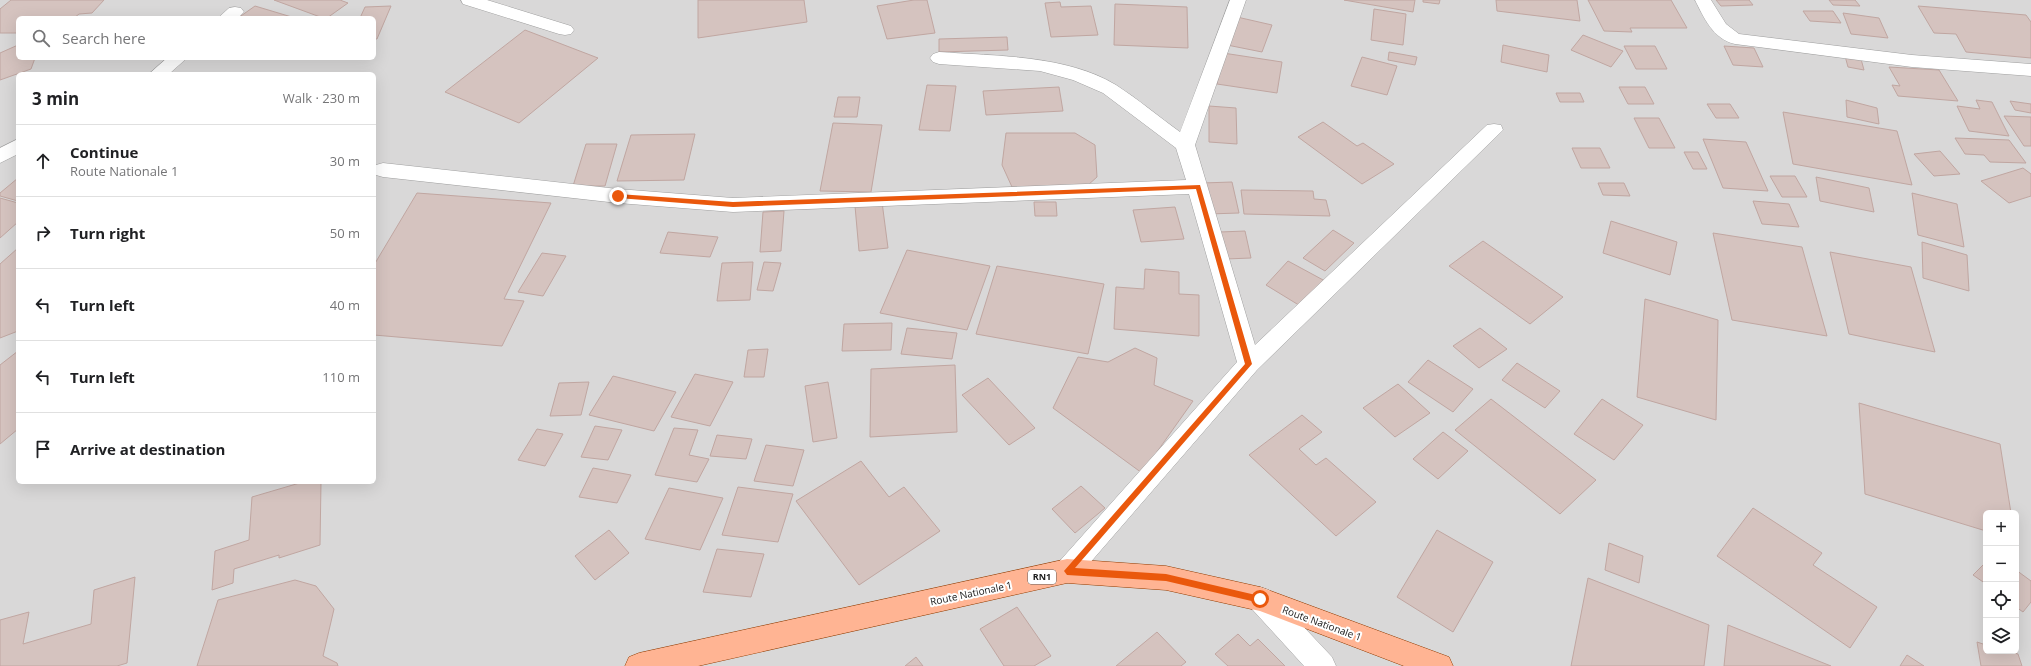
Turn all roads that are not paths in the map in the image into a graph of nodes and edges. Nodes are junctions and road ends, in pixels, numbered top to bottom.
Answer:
1 (469, 0) edge
2 (1238, 0) edge
3 (1704, 0) edge
4 (565, 30) dead end
5 (939, 58) dead end
6 (176, 60) edge
7 (2031, 70) edge
8 (160, 72) edge
9 (1494, 130) dead end
10 (1185, 144) junction
11 (16, 147) edge
12 (0, 156) edge
13 (383, 170) dead end
14 (1198, 187) junction
15 (1249, 364) junction
16 (1067, 571) junction
17 (1260, 599) junction
18 (639, 666) edge
19 (1322, 666) edge
20 (1439, 666) edge

1 - 4 street
2 - 10 street
3 - 7 street
5 - 10 street
6 - 8 street
9 - 15 street
10 - 14 street
11 - 12 street
13 - 14 street
14 - 15 street
15 - 16 street
16 - 17 main road, Route Nationale 1 / RN1
16 - 18 main road, Route Nationale 1 / RN1
17 - 19 street
17 - 20 main road, Route Nationale 1 / RN1

